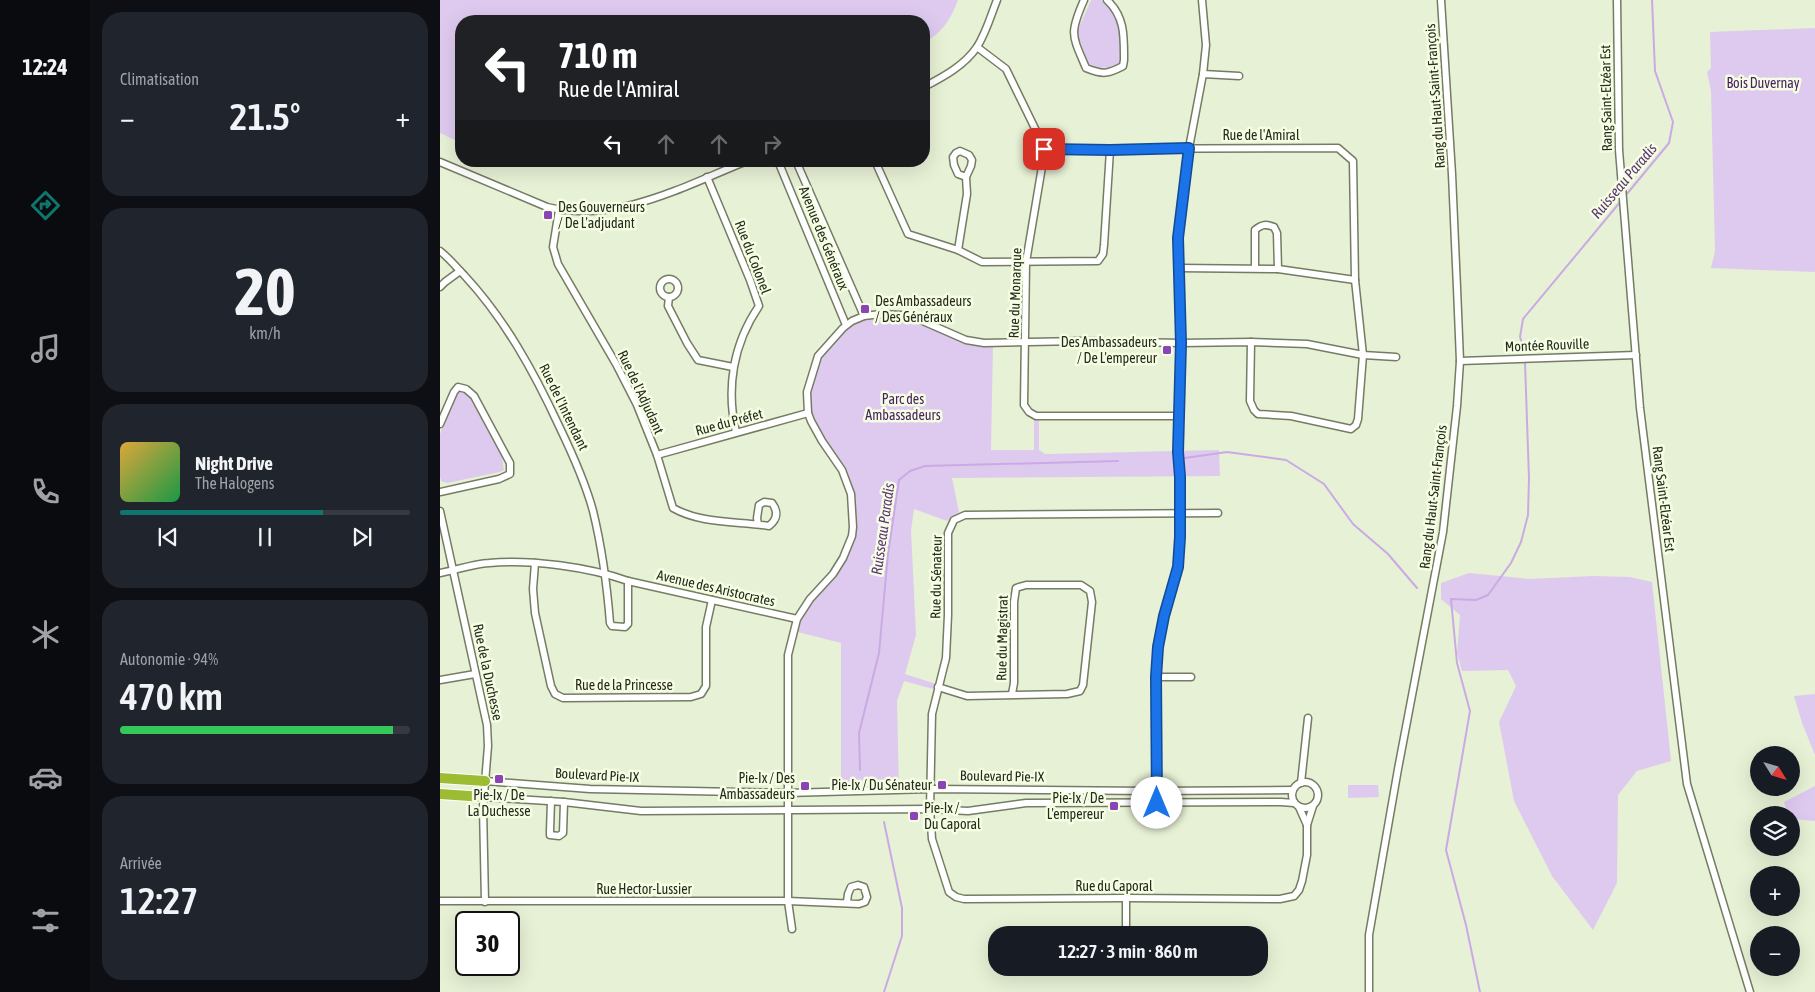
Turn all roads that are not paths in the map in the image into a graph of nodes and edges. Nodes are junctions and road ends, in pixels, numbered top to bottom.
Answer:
1 (997, 0) edge
2 (1084, 0) edge
3 (1107, 0) edge
4 (1442, 0) edge
5 (1617, 0) edge
6 (1203, 1) edge
7 (977, 47) junction
8 (1204, 74) junction
9 (1239, 76) dead end
10 (930, 84) edge
11 (1189, 148) junction
12 (1044, 149) junction
13 (1110, 150) junction
14 (440, 162) edge
15 (732, 167) edge
16 (780, 167) edge
17 (799, 167) edge
18 (878, 167) edge
19 (707, 177) junction
20 (966, 177) dead end
21 (559, 210) junction
22 (958, 250) junction
23 (440, 251) edge
24 (1026, 262) junction
25 (1179, 268) junction
26 (1255, 268) junction
27 (1278, 269) junction
28 (460, 271) junction
29 (443, 280) edge
30 (1355, 280) junction
31 (440, 288) edge
32 (670, 297) dead end
33 (864, 316) junction
34 (846, 325) junction
35 (1026, 341) junction
36 (1251, 342) junction
37 (1181, 343) junction
38 (1363, 355) junction
39 (1636, 355) junction
40 (1396, 357) dead end
41 (1460, 361) junction
42 (733, 367) junction
43 (808, 413) junction
44 (1178, 416) junction
45 (440, 424) edge
46 (736, 432) junction
47 (657, 455) junction
48 (440, 492) edge
49 (440, 511) edge
50 (1218, 513) dead end
51 (1180, 514) junction
52 (758, 524) dead end
53 (535, 563) junction
54 (453, 571) junction
55 (440, 573) edge
56 (606, 573) junction
57 (628, 581) junction
58 (712, 600) junction
59 (797, 619) junction
60 (475, 674) junction
61 (1156, 677) junction
62 (1191, 677) dead end
63 (440, 680) edge
64 (938, 687) junction
65 (1012, 694) junction
66 (1308, 718) dead end
67 (1304, 764) junction
68 (440, 778) edge
69 (485, 781) junction
70 (1301, 783) junction
71 (1311, 784) junction
72 (931, 789) junction
73 (1293, 790) junction
74 (1157, 791) junction
75 (787, 793) junction
76 (440, 794) edge
77 (484, 797) junction
78 (551, 801) junction
79 (564, 802) junction
80 (1157, 803) junction
81 (1297, 805) junction
82 (1313, 806) junction
83 (930, 809) junction
84 (788, 811) junction
85 (1307, 825) junction
86 (1126, 898) junction
87 (440, 901) edge
88 (788, 901) junction
89 (486, 902) junction
90 (847, 902) dead end
91 (1126, 926) edge
92 (792, 929) dead end
93 (1368, 992) edge
94 (1750, 992) edge

1 - 7 street
2 - 3 street
4 - 41 street, Rang du Haut-Saint-François
5 - 39 street, Rang Saint-Elzéar Est
6 - 8 street
7 - 10 street
7 - 12 street
8 - 9 street
8 - 11 street
11 - 13 street, Rue de l'Amiral
11 - 25 street
11 - 30 street, Rue de l'Amiral
12 - 13 street, Rue de l'Amiral
12 - 24 street, Rue du Monarque
13 - 24 street
14 - 21 street
15 - 19 street
16 - 34 street, Avenue des Généraux
17 - 33 street, Avenue des Généraux
18 - 22 street
19 - 21 street
19 - 42 street, Rue du Colonel
20 - 22 street
21 - 47 street, Rue de l'Adjudant
22 - 24 street
23 - 28 street, Rue de l'Intendant
24 - 35 street, Rue du Monarque
25 - 26 street
25 - 37 street
26 - 27 street
26 - 27 street
27 - 30 street
28 - 29 street
28 - 56 street, Rue de l'Intendant
29 - 31 street
30 - 38 street, Rue de l'Amiral
32 - 42 street
33 - 34 street
33 - 35 street
34 - 43 street
35 - 37 street
35 - 44 street, Rue du Monarque
36 - 37 street
36 - 38 street
36 - 38 street, Rue de l'Amiral
37 - 44 street
38 - 40 street
39 - 41 street, Montée Rouville
39 - 94 street, Rang Saint-Elzéar Est
41 - 93 street, Rang du Haut-Saint-François
42 - 46 street, Rue du Colonel
43 - 46 street, Rue du Préfet
43 - 59 street
44 - 51 street
45 - 48 street
46 - 47 street, Rue du Préfet
47 - 52 street, Rue de l'Adjudant
49 - 54 street, Rue de la Duchesse
50 - 51 street, Rue du Sénateur
51 - 61 street
51 - 64 street, Rue du Sénateur
53 - 54 street, Avenue des Aristocrates
53 - 56 street, Avenue des Aristocrates
53 - 58 street, Rue de la Princesse
54 - 55 street, Avenue des Aristocrates
54 - 60 street, Rue de la Duchesse
56 - 57 street, Avenue des Aristocrates
56 - 57 street
57 - 58 street, Avenue des Aristocrates
58 - 59 street, Avenue des Aristocrates
59 - 75 street
60 - 63 street
60 - 69 street, Rue de la Duchesse
61 - 62 street
61 - 74 street
64 - 65 street, Rue du Magistrat
64 - 72 street, Rue du Sénateur
65 - 65 street, Rue du Magistrat
66 - 67 street
67 - 70 street
67 - 71 street
68 - 69 highway, Boulevard Pie-IX
69 - 75 street, Boulevard Pie-IX
69 - 77 street, Rue de la Duchesse
70 - 71 street
70 - 73 street
71 - 82 street
72 - 74 street, Boulevard Pie-IX
72 - 75 street, Boulevard Pie-IX
72 - 83 street, Rue du Sénateur
73 - 74 street, Boulevard Pie-IX
73 - 81 street
74 - 80 street
75 - 84 street
76 - 77 highway, Boulevard Pie-IX
77 - 78 street, Boulevard Pie-IX
77 - 89 street, Rue de la Duchesse
78 - 79 street, Boulevard Pie-IX
78 - 79 street, Boulevard Pie-IX
79 - 84 street, Boulevard Pie-IX
80 - 81 street, Boulevard Pie-IX
80 - 83 street, Boulevard Pie-IX
81 - 82 street
81 - 85 street, Rue du Caporal
82 - 85 street, Rue du Caporal
83 - 84 street, Boulevard Pie-IX
83 - 86 street, Rue du Caporal
84 - 88 street
85 - 86 street, Rue du Caporal
86 - 91 street
87 - 89 street, Rue Hector-Lussier
88 - 89 street, Rue Hector-Lussier
88 - 90 street, Rue Hector-Lussier
88 - 92 street

